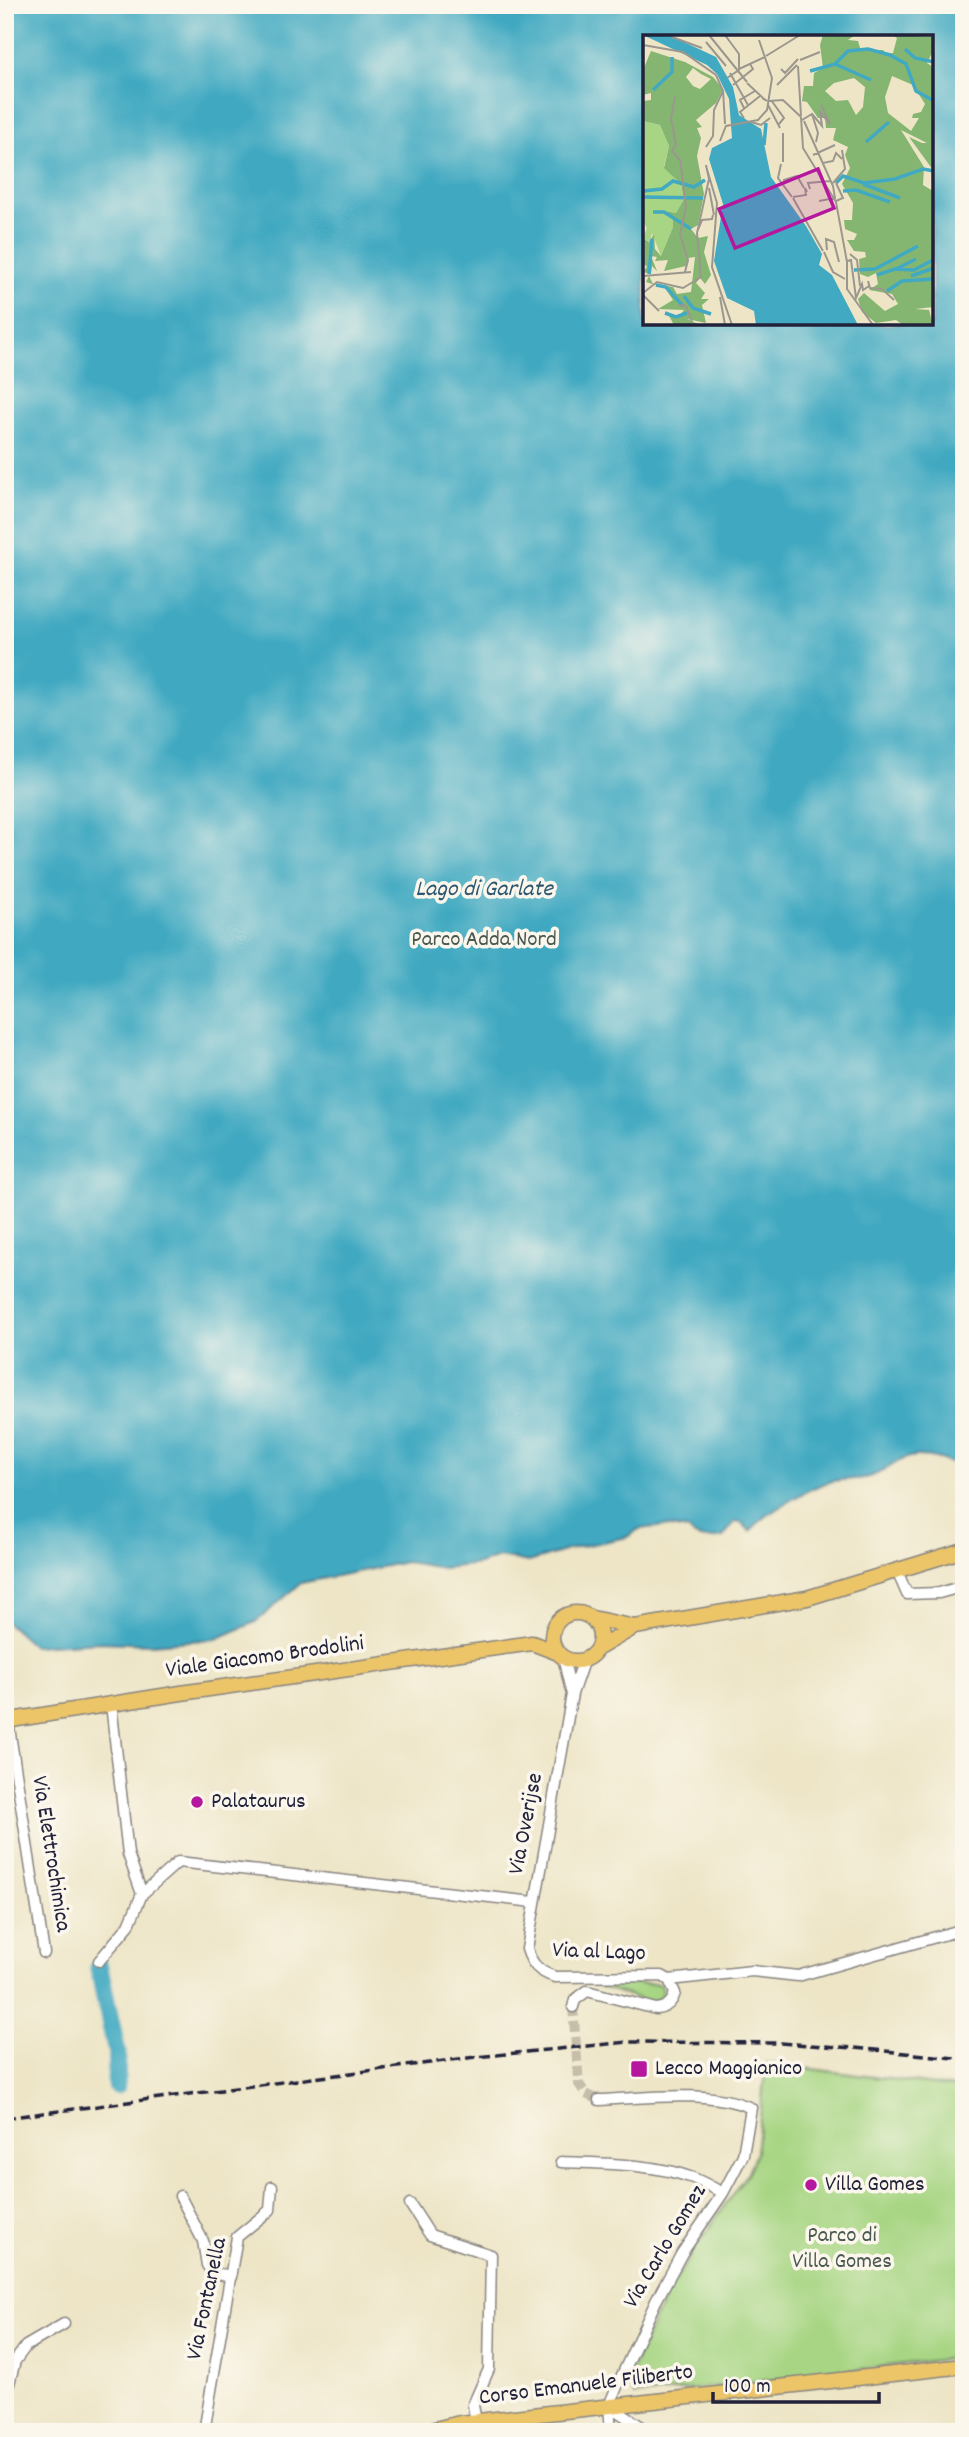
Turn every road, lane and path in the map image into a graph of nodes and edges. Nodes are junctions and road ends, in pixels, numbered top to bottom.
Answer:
1 (964, 1550) edge
2 (897, 1571) junction
3 (964, 1586) edge
4 (592, 1618) junction
5 (555, 1624) junction
6 (635, 1627) junction
7 (532, 1643) junction
8 (597, 1649) junction
9 (560, 1655) junction
10 (584, 1659) junction
11 (572, 1694) junction
12 (111, 1704) junction
13 (7, 1721) edge
14 (142, 1894) junction
15 (534, 1902) junction
16 (964, 1929) edge
17 (44, 1953) dead end
18 (99, 1961) dead end
19 (531, 1962) joint
20 (669, 1980) junction
21 (573, 2007) dead end
22 (599, 2099) dead end
23 (561, 2162) dead end
24 (272, 2187) dead end
25 (723, 2193) junction
26 (180, 2196) dead end
27 (410, 2204) dead end
28 (231, 2277) junction
29 (64, 2323) dead end
30 (964, 2366) edge
31 (5, 2399) edge
32 (609, 2406) junction
33 (476, 2422) junction
34 (440, 2429) edge
35 (204, 2432) edge
36 (422, 2432) edge
37 (611, 2432) edge
38 (650, 2432) edge
39 (854, 2432) edge
40 (882, 2432) edge

1 - 2 main road
2 - 3 street
2 - 6 main road
4 - 5 main road
4 - 6 main road
4 - 8 main road
5 - 7 main road
5 - 9 main road
6 - 8 main road
7 - 9 main road, Viale Giacomo Brodolini
7 - 12 main road, Viale Giacomo Brodolini
8 - 10 main road
9 - 10 main road
9 - 11 street, Via Overijse
10 - 11 street, Via Overijse
11 - 15 street, Via Overijse
12 - 13 main road, Viale Giacomo Brodolini
12 - 14 street
13 - 17 street, Via Elettrochimica
14 - 15 street
14 - 18 street
15 - 19 street, Via Overijse
16 - 20 street, Via al Lago
19 - 20 street, Via al Lago
20 - 21 street, Via al Lago
22 - 25 street, Via Carlo Gomez
23 - 25 street
24 - 28 street, Via Fontanella
25 - 32 street, Via Carlo Gomez
26 - 28 street
27 - 33 street
28 - 35 street, Via Fontanella
29 - 31 street
30 - 32 main road, Corso Emanuele Filiberto
32 - 33 main road, Corso Emanuele Filiberto
32 - 37 street
32 - 38 street
33 - 34 main road, Corso Emanuele Filiberto
34 - 36 main road, Corso Emanuele Filiberto
39 - 40 street

